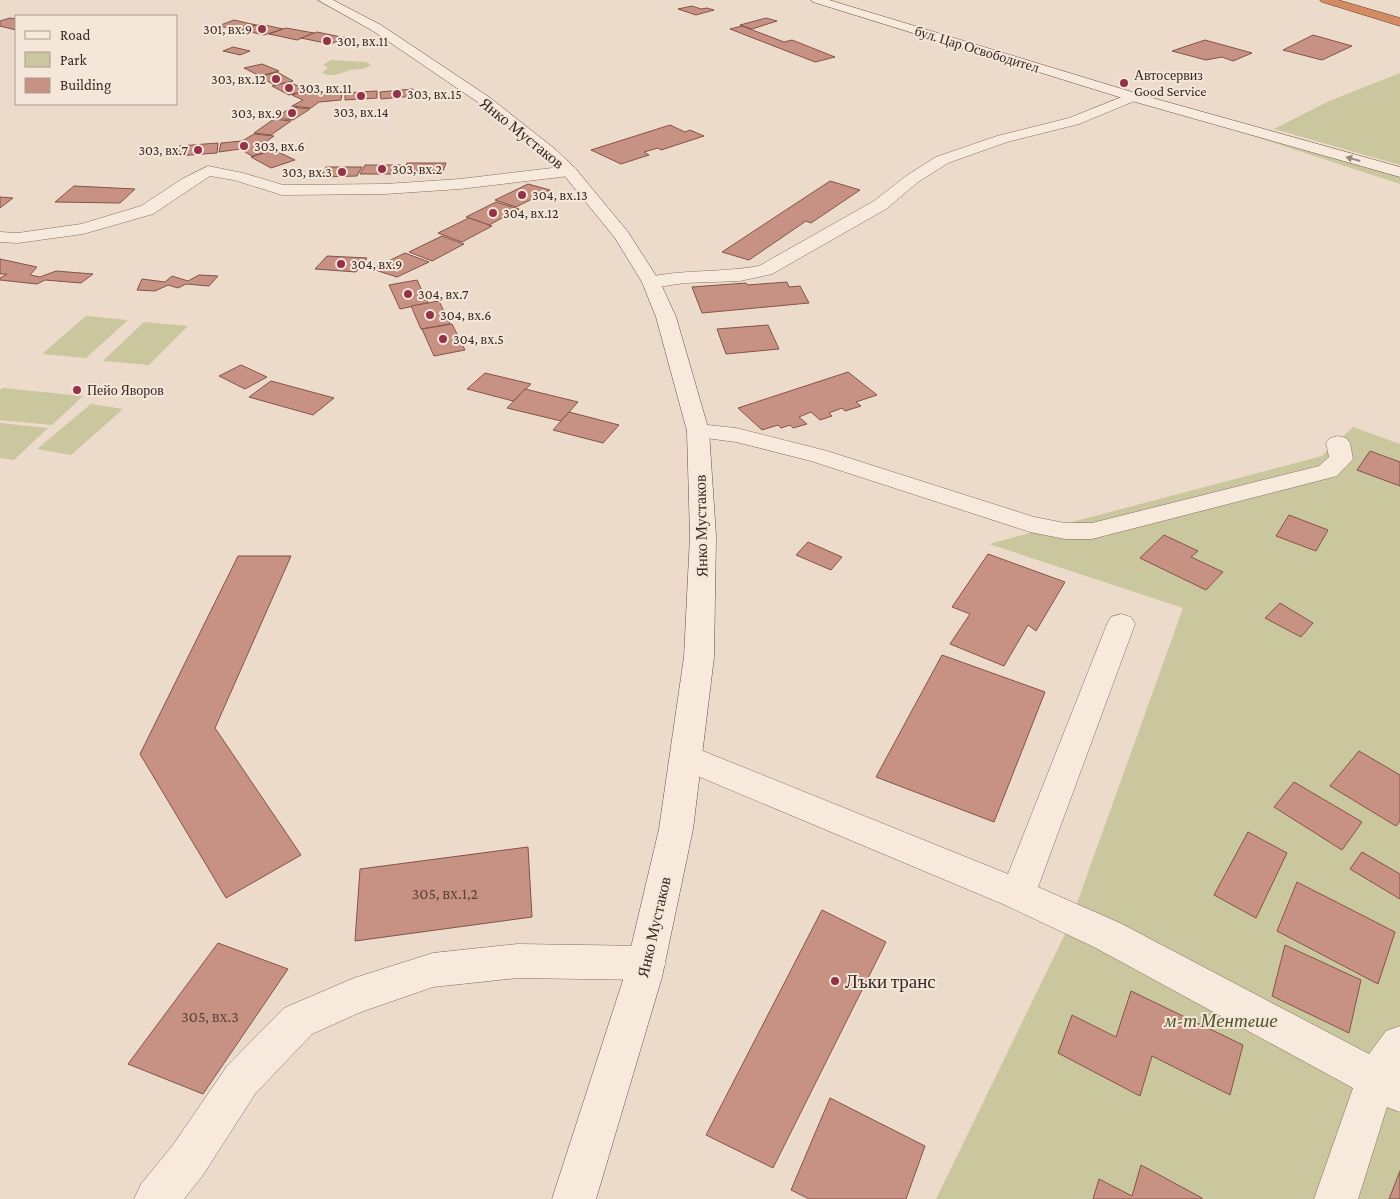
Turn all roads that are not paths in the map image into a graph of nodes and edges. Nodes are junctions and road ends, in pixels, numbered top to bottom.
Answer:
1 (324, 0) edge
2 (817, 0) edge
3 (1326, 0) edge
4 (1352, 0) edge
5 (1400, 14) edge
6 (1400, 22) edge
7 (1135, 98) junction
8 (568, 171) junction
9 (1400, 172) edge
10 (1381, 182) dead end
11 (0, 237) edge
12 (651, 282) junction
13 (698, 431) junction
14 (1338, 443) dead end
15 (1122, 624) dead end
16 (687, 758) junction
17 (1018, 894) junction
18 (647, 963) junction
19 (1400, 1045) edge
20 (1388, 1085) edge
21 (156, 1199) edge
22 (574, 1199) edge
23 (1336, 1199) edge

1 - 8 street, Янко Мустаков
2 - 7 street, бул. Цар Освободител
3 - 6 highway
4 - 5 highway
9 -> 7 street, бул. Цар Освободител
7 - 10 street, бул. Цар Освободител
7 - 12 street
8 - 11 street
8 - 12 street, Янко Мустаков
12 - 13 street, Янко Мустаков
13 - 14 street
13 - 16 street, Янко Мустаков
15 - 17 street
16 - 17 street
16 - 18 street, Янко Мустаков
17 - 20 street
18 - 21 street
18 - 22 street, Янко Мустаков
19 - 20 street
20 - 23 street

